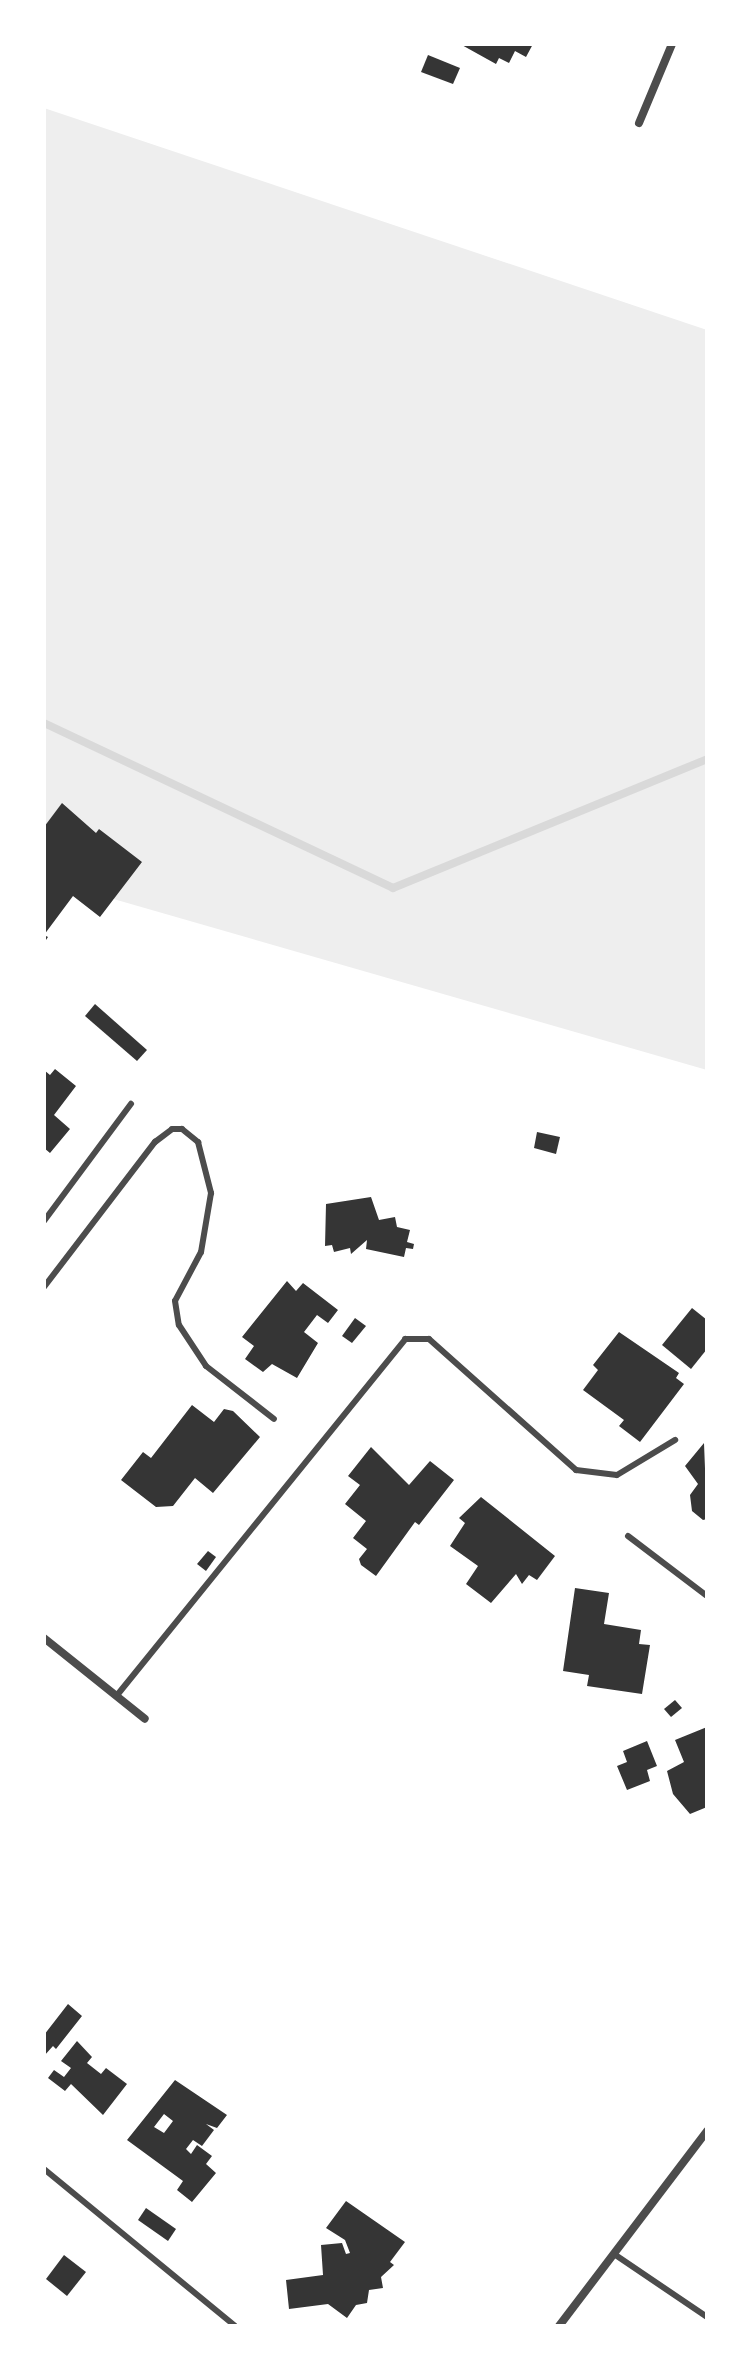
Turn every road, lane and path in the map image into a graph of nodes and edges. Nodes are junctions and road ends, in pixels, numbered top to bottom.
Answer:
1 (672, 44) edge
2 (639, 123) dead end
3 (131, 1104) dead end
4 (44, 1221) edge
5 (44, 1287) edge
6 (274, 1419) dead end
7 (675, 1440) dead end
8 (628, 1536) dead end
9 (707, 1596) edge
10 (44, 1638) edge
11 (118, 1694) junction
12 (145, 1719) dead end
13 (707, 2131) edge
14 (44, 2169) edge
15 (614, 2254) junction
16 (707, 2317) edge
17 (235, 2326) edge
18 (559, 2326) edge

1 - 2 street
3 - 4 lane
5 - 6 lane
7 - 11 lane
8 - 9 lane
10 - 11 street
11 - 12 street
13 - 15 street
14 - 17 lane
15 - 16 lane
15 - 18 street

